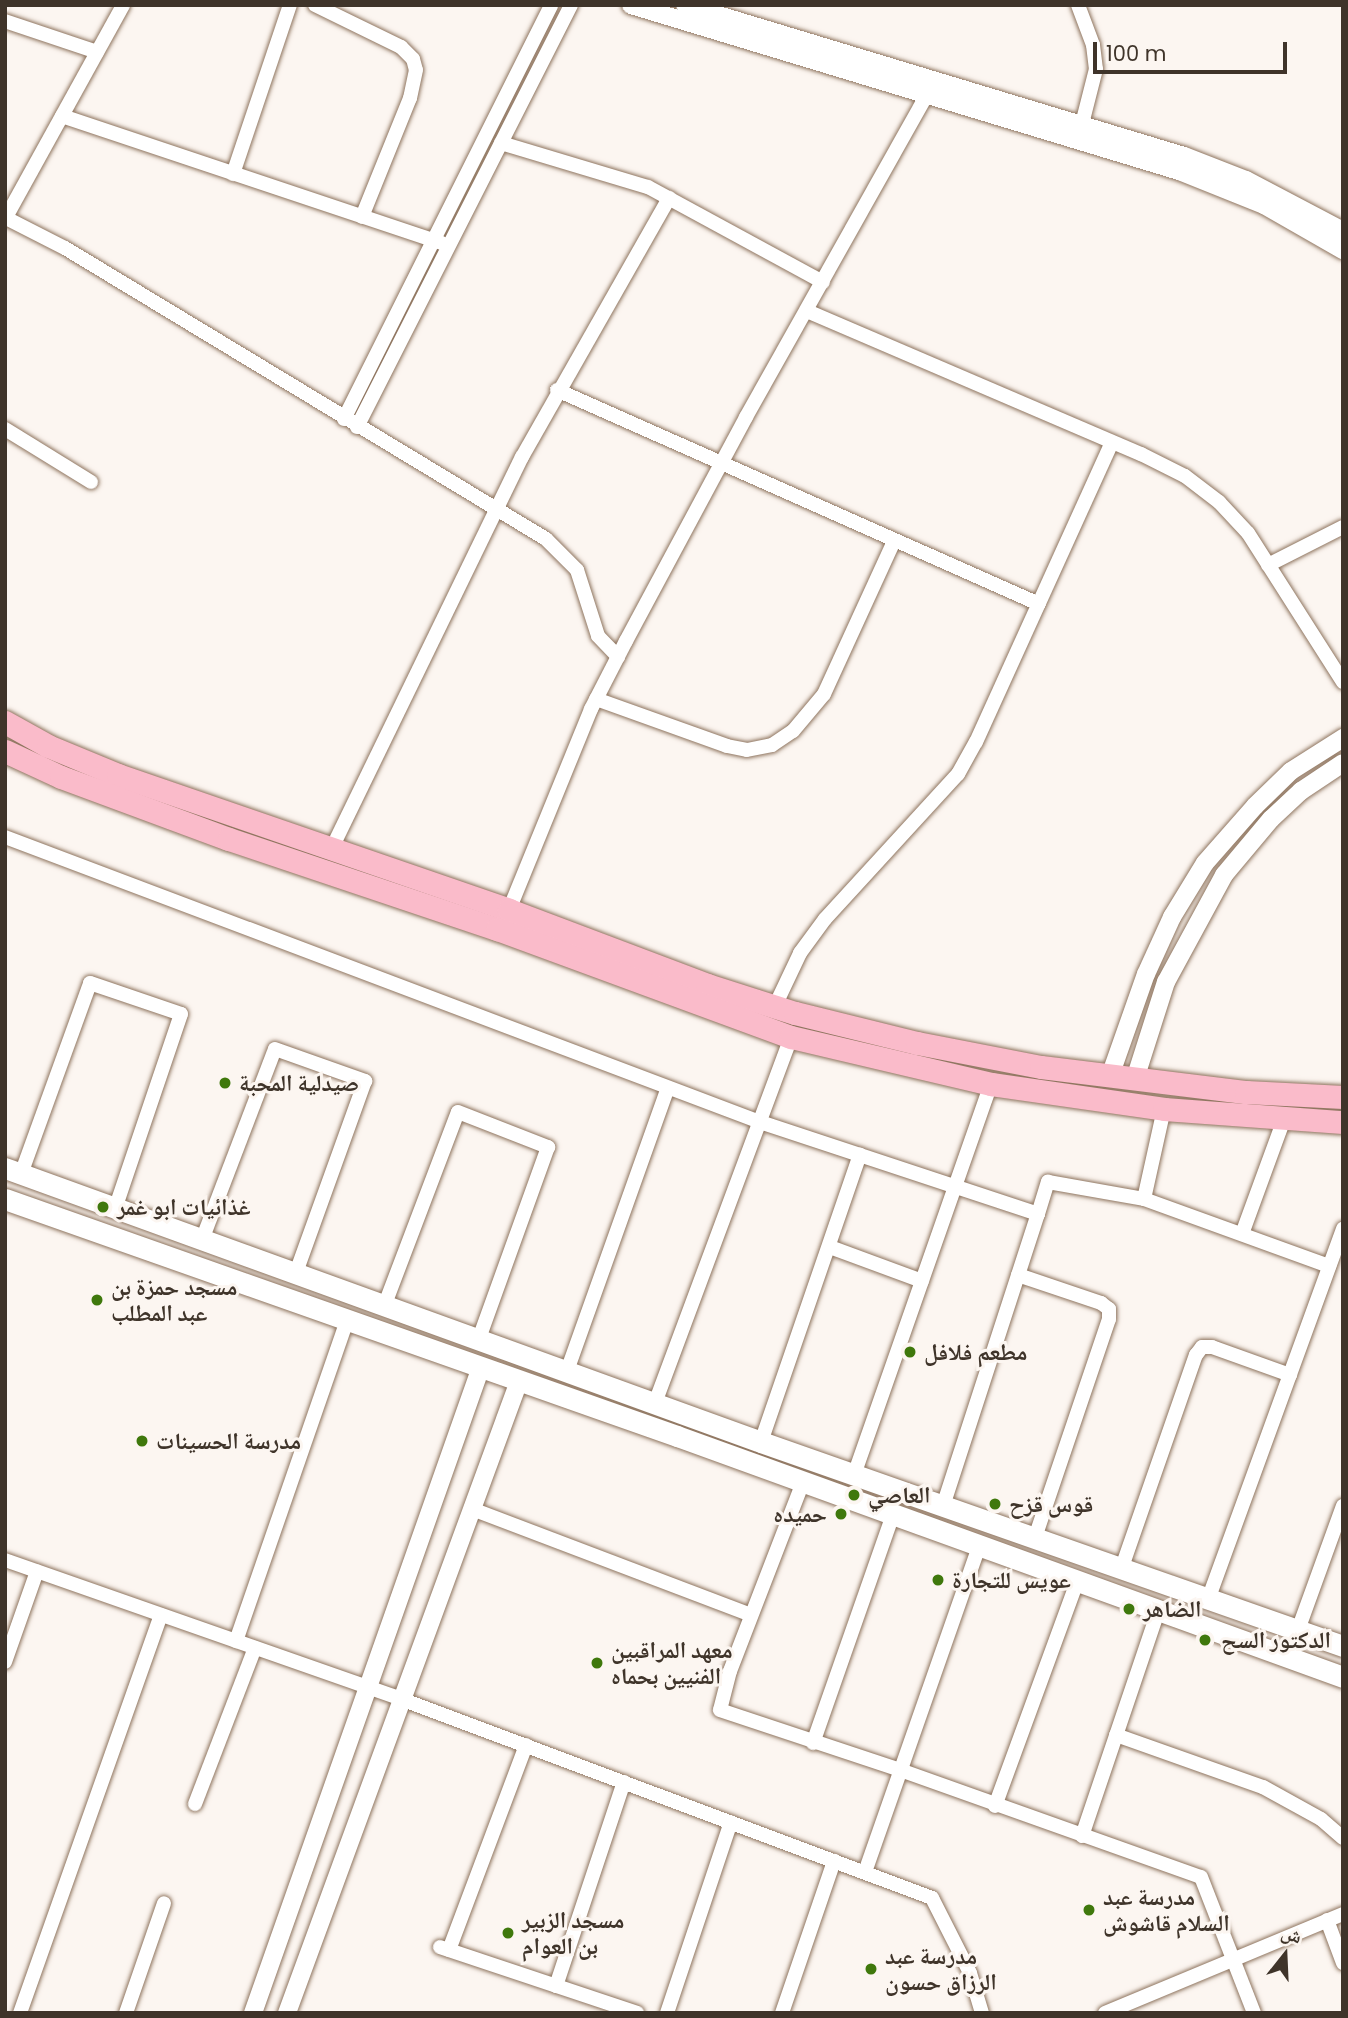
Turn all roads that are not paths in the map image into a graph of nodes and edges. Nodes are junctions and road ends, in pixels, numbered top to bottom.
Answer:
1 (123, 5) edge
2 (290, 5) edge
3 (315, 5) edge
4 (551, 5) edge
5 (571, 5) edge
6 (631, 5) edge
7 (685, 5) edge
8 (1077, 5) edge
9 (5, 22) edge
10 (97, 52) junction
11 (929, 88) junction
12 (62, 117) junction
13 (1082, 124) junction
14 (501, 143) junction
15 (233, 174) junction
16 (669, 198) junction
17 (362, 217) junction
18 (6, 218) edge
19 (1343, 231) edge
20 (433, 241) junction
21 (449, 246) junction
22 (1343, 250) edge
23 (823, 282) junction
24 (807, 311) junction
25 (558, 390) junction
26 (351, 423) junction
27 (5, 429) edge
28 (1112, 442) junction
29 (720, 465) junction
30 (91, 482) dead end
31 (495, 508) junction
32 (1343, 527) edge
33 (894, 541) junction
34 (1268, 565) junction
35 (1039, 604) junction
36 (618, 657) junction
37 (1343, 682) edge
38 (596, 699) junction
39 (5, 722) edge
40 (1343, 738) edge
41 (5, 751) edge
42 (1343, 763) edge
43 (5, 837) edge
44 (332, 848) junction
45 (509, 910) junction
46 (775, 1006) junction
47 (792, 1037) junction
48 (1110, 1076) junction
49 (1135, 1079) junction
50 (991, 1084) junction
51 (668, 1088) junction
52 (1343, 1097) edge
53 (1164, 1109) junction
54 (1284, 1119) junction
55 (760, 1122) junction
56 (1343, 1122) edge
57 (860, 1155) junction
58 (13, 1171) edge
59 (955, 1186) junction
60 (5, 1199) edge
61 (1144, 1199) junction
62 (115, 1209) junction
63 (1038, 1214) junction
64 (1343, 1229) edge
65 (1242, 1234) junction
66 (202, 1240) junction
67 (830, 1247) junction
68 (1329, 1266) junction
69 (296, 1273) junction
70 (1018, 1275) junction
71 (922, 1281) junction
72 (385, 1304) junction
73 (347, 1320) junction
74 (479, 1339) junction
75 (481, 1367) junction
76 (567, 1371) junction
77 (1290, 1375) junction
78 (519, 1381) junction
79 (655, 1403) junction
80 (761, 1442) junction
81 (854, 1475) junction
82 (803, 1482) junction
83 (943, 1506) junction
84 (1343, 1506) edge
85 (472, 1509) junction
86 (893, 1515) junction
87 (1035, 1537) junction
88 (979, 1546) junction
89 (5, 1560) edge
90 (1122, 1567) junction
91 (37, 1571) junction
92 (1077, 1581) junction
93 (1209, 1597) junction
94 (1158, 1611) junction
95 (161, 1615) junction
96 (751, 1615) junction
97 (1297, 1630) junction
98 (236, 1641) junction
99 (1343, 1646) edge
100 (255, 1648) junction
101 (5, 1662) edge
102 (1343, 1677) edge
103 (367, 1688) junction
104 (401, 1699) junction
105 (1116, 1735) junction
106 (813, 1742) junction
107 (526, 1745) junction
108 (903, 1771) junction
109 (624, 1782) junction
110 (195, 1804) dead end
111 (995, 1806) junction
112 (731, 1822) junction
113 (1082, 1836) junction
114 (1343, 1838) edge
115 (834, 1861) junction
116 (865, 1872) junction
117 (164, 1903) dead end
118 (1343, 1913) edge
119 (1327, 1920) junction
120 (1233, 1959) junction
121 (1343, 1963) edge
122 (556, 1986) junction
123 (1139, 2006) edge
124 (20, 2013) edge
125 (125, 2013) edge
126 (253, 2013) edge
127 (287, 2013) edge
128 (638, 2013) edge
129 (667, 2013) edge
130 (782, 2013) edge
131 (982, 2013) edge
132 (1105, 2013) edge
133 (1254, 2013) edge

1 - 10 street
2 - 15 street
3 - 17 street
4 - 20 street
5 - 14 street
6 - 11 street
7 - 11 street
8 - 13 street
9 - 10 street
10 - 12 street
11 - 13 street
11 - 22 street
11 - 23 street
12 - 15 street
12 - 18 street
13 - 19 street
14 - 16 street
14 - 21 street
15 - 17 street
16 - 23 street
16 - 25 street
17 - 20 street
18 - 26 street
20 - 21 street
20 - 26 street
21 - 26 street
23 - 24 street
24 - 28 street
24 - 29 street
25 - 29 street
25 - 31 street
26 - 31 street
27 - 30 street
28 - 34 street
28 - 35 street
29 - 33 street
29 - 36 street
31 - 36 street
31 - 44 street
32 - 34 street
33 - 35 street
33 - 38 street
34 - 37 street
35 - 46 street
36 - 38 street
38 - 45 street
39 - 44 main road
40 - 48 street
41 - 47 main road
42 - 49 street
43 - 51 street
44 - 45 main road
45 - 46 main road
46 - 48 main road
47 - 50 main road
47 - 55 street
48 - 49 main road
49 - 52 main road
50 - 53 main road
50 - 59 street
51 - 55 street
51 - 76 street
53 - 54 main road
53 - 61 street
54 - 56 main road
54 - 65 street
55 - 57 street
55 - 79 street
57 - 59 street
57 - 67 street
58 - 62 main road
58 - 62 street
59 - 63 street
59 - 71 street
60 - 73 main road
61 - 63 street
61 - 65 street
62 - 66 main road
63 - 70 street
64 - 68 street
65 - 68 street
66 - 69 main road
66 - 69 street
67 - 71 street
67 - 80 street
68 - 77 street
69 - 72 main road
70 - 83 street
70 - 87 street
71 - 81 street
72 - 74 main road
72 - 74 street
73 - 75 main road
73 - 98 street
74 - 76 main road
75 - 78 main road
75 - 103 street
76 - 79 main road
77 - 90 street
77 - 93 street
78 - 82 main road
78 - 85 street
79 - 80 main road
80 - 81 main road
81 - 83 main road
82 - 86 main road
82 - 96 street
83 - 87 main road
84 - 97 street
85 - 96 street
85 - 104 street
86 - 88 main road
86 - 106 street
87 - 90 main road
88 - 92 main road
88 - 108 street
89 - 91 street
90 - 93 main road
91 - 95 street
91 - 101 street
92 - 94 main road
92 - 111 street
93 - 97 main road
94 - 102 main road
94 - 105 street
95 - 98 street
95 - 124 street
96 - 106 street
97 - 99 main road
98 - 100 street
100 - 103 street
100 - 110 street
103 - 104 street
103 - 126 street
104 - 107 street
104 - 127 street
105 - 113 street
105 - 114 street
106 - 108 street
107 - 109 street
107 - 122 street
108 - 111 street
108 - 116 street
109 - 112 street
109 - 122 street
111 - 113 street
112 - 115 street
112 - 129 street
113 - 120 street
115 - 116 street
115 - 130 street
116 - 131 street
117 - 125 street
118 - 119 street
119 - 120 street
119 - 121 street
120 - 123 street
120 - 133 street
122 - 128 street
123 - 132 street

